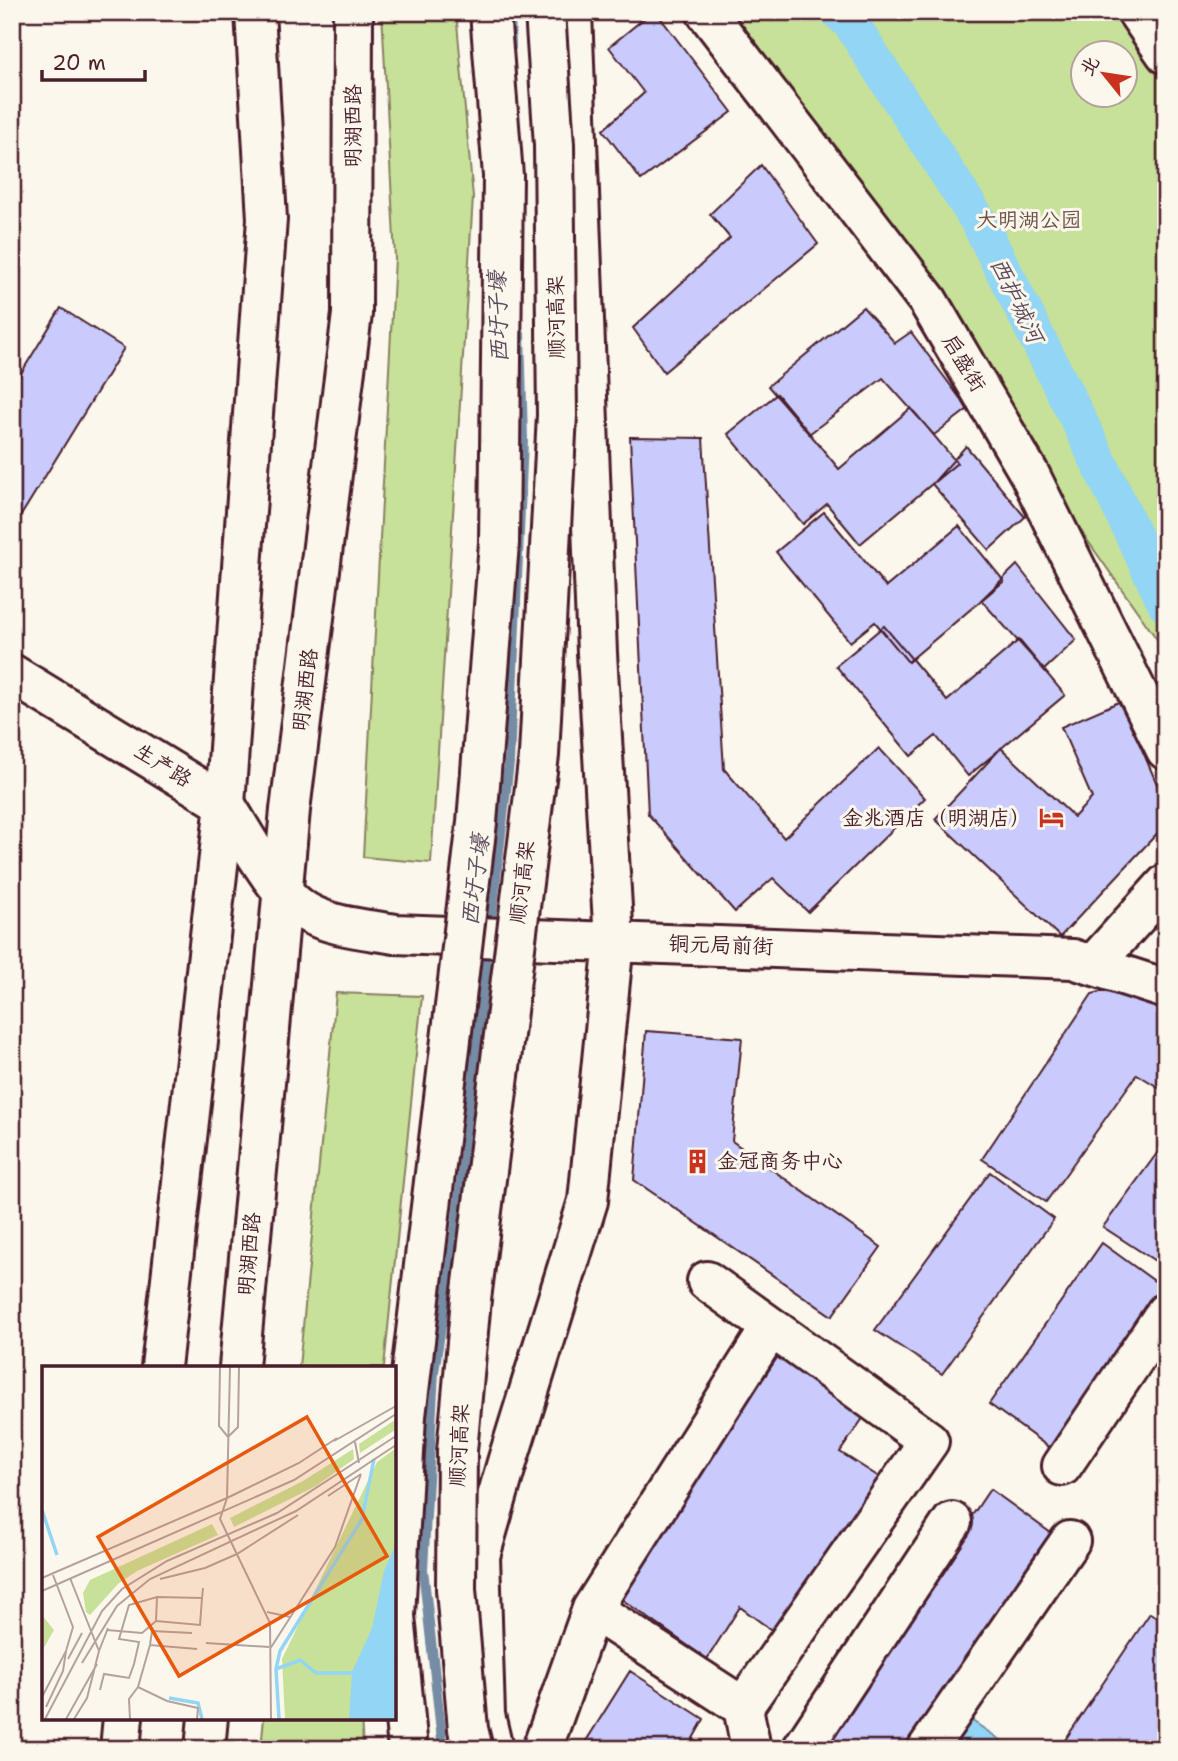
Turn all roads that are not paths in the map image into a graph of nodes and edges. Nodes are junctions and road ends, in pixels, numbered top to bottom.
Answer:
1 (255, 12) edge
2 (353, 12) edge
3 (490, 12) edge
4 (545, 12) edge
5 (572, 12) edge
6 (706, 12) edge
7 (1137, 12) edge
8 (1166, 54) edge
9 (12, 674) edge
10 (1166, 750) edge
11 (225, 804) junction
12 (1166, 884) edge
13 (282, 891) junction
14 (614, 941) junction
15 (1093, 965) junction
16 (1166, 989) edge
17 (707, 1281) dead end
18 (1166, 1312) edge
19 (771, 1327) junction
20 (161, 1366) edge
21 (239, 1366) edge
22 (1062, 1466) dead end
23 (952, 1522) dead end
24 (1070, 1541) dead end
25 (396, 1598) edge
26 (592, 1609) junction
27 (396, 1626) edge
28 (743, 1707) junction
29 (123, 1719) edge
30 (208, 1719) edge
31 (120, 1749) edge
32 (205, 1749) edge
33 (408, 1749) edge
34 (473, 1749) edge
35 (493, 1749) edge
36 (542, 1749) edge
37 (751, 1749) edge
38 (802, 1749) edge
39 (927, 1749) edge

1 - 11 main road
2 - 13 main road, 明湖西路
3 - 25 main road, bridge
4 - 34 main road, 顺河高架, bridge
5 - 14 main road
6 - 10 main road, 启盛街
7 - 8 main road
9 - 11 main road, 生产路
11 - 13 main road, 生产路
11 - 20 main road
12 - 15 main road
13 - 14 main road, 铜元局前街, bridge
13 - 21 main road, 明湖西路
14 - 15 main road, 铜元局前街
14 - 35 main road
15 - 16 main road, 铜元局前街
17 - 19 main road
18 - 22 main road
19 - 26 main road
19 - 28 main road
23 - 38 main road
24 - 39 main road
26 - 28 main road
26 - 36 main road
27 - 33 main road, bridge
28 - 37 main road
29 - 31 main road
30 - 32 main road

